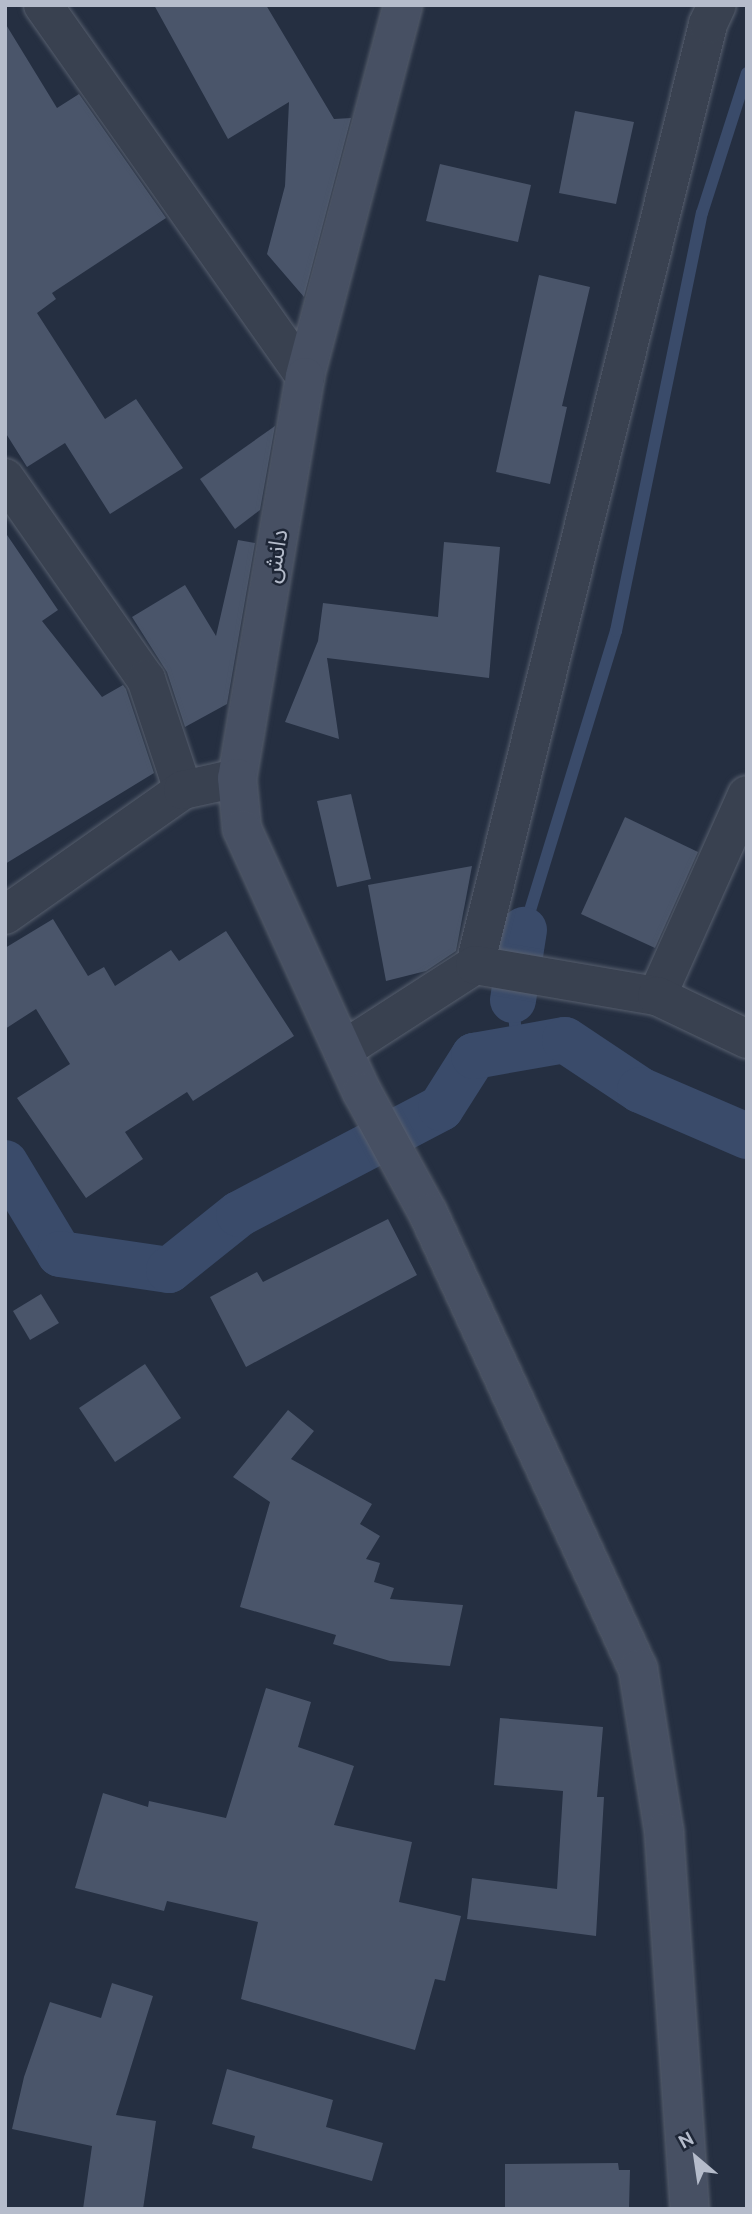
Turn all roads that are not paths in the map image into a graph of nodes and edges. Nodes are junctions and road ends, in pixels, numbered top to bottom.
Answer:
1 (43, 5) edge
2 (403, 5) edge
3 (718, 5) edge
4 (305, 377) junction
5 (5, 478) edge
6 (237, 778) junction
7 (183, 790) junction
8 (747, 794) edge
9 (5, 915) edge
10 (475, 965) junction
11 (657, 996) junction
12 (747, 1039) edge
13 (343, 1050) junction
14 (690, 2209) edge

1 - 4 street
2 - 4 main road, دانش
3 - 10 street
4 - 6 main road, دانش
5 - 7 street
6 - 7 street
6 - 13 main road, دانش
7 - 9 street
8 - 11 street
10 - 11 street
10 - 13 street
11 - 12 street
13 - 14 main road, دانش

